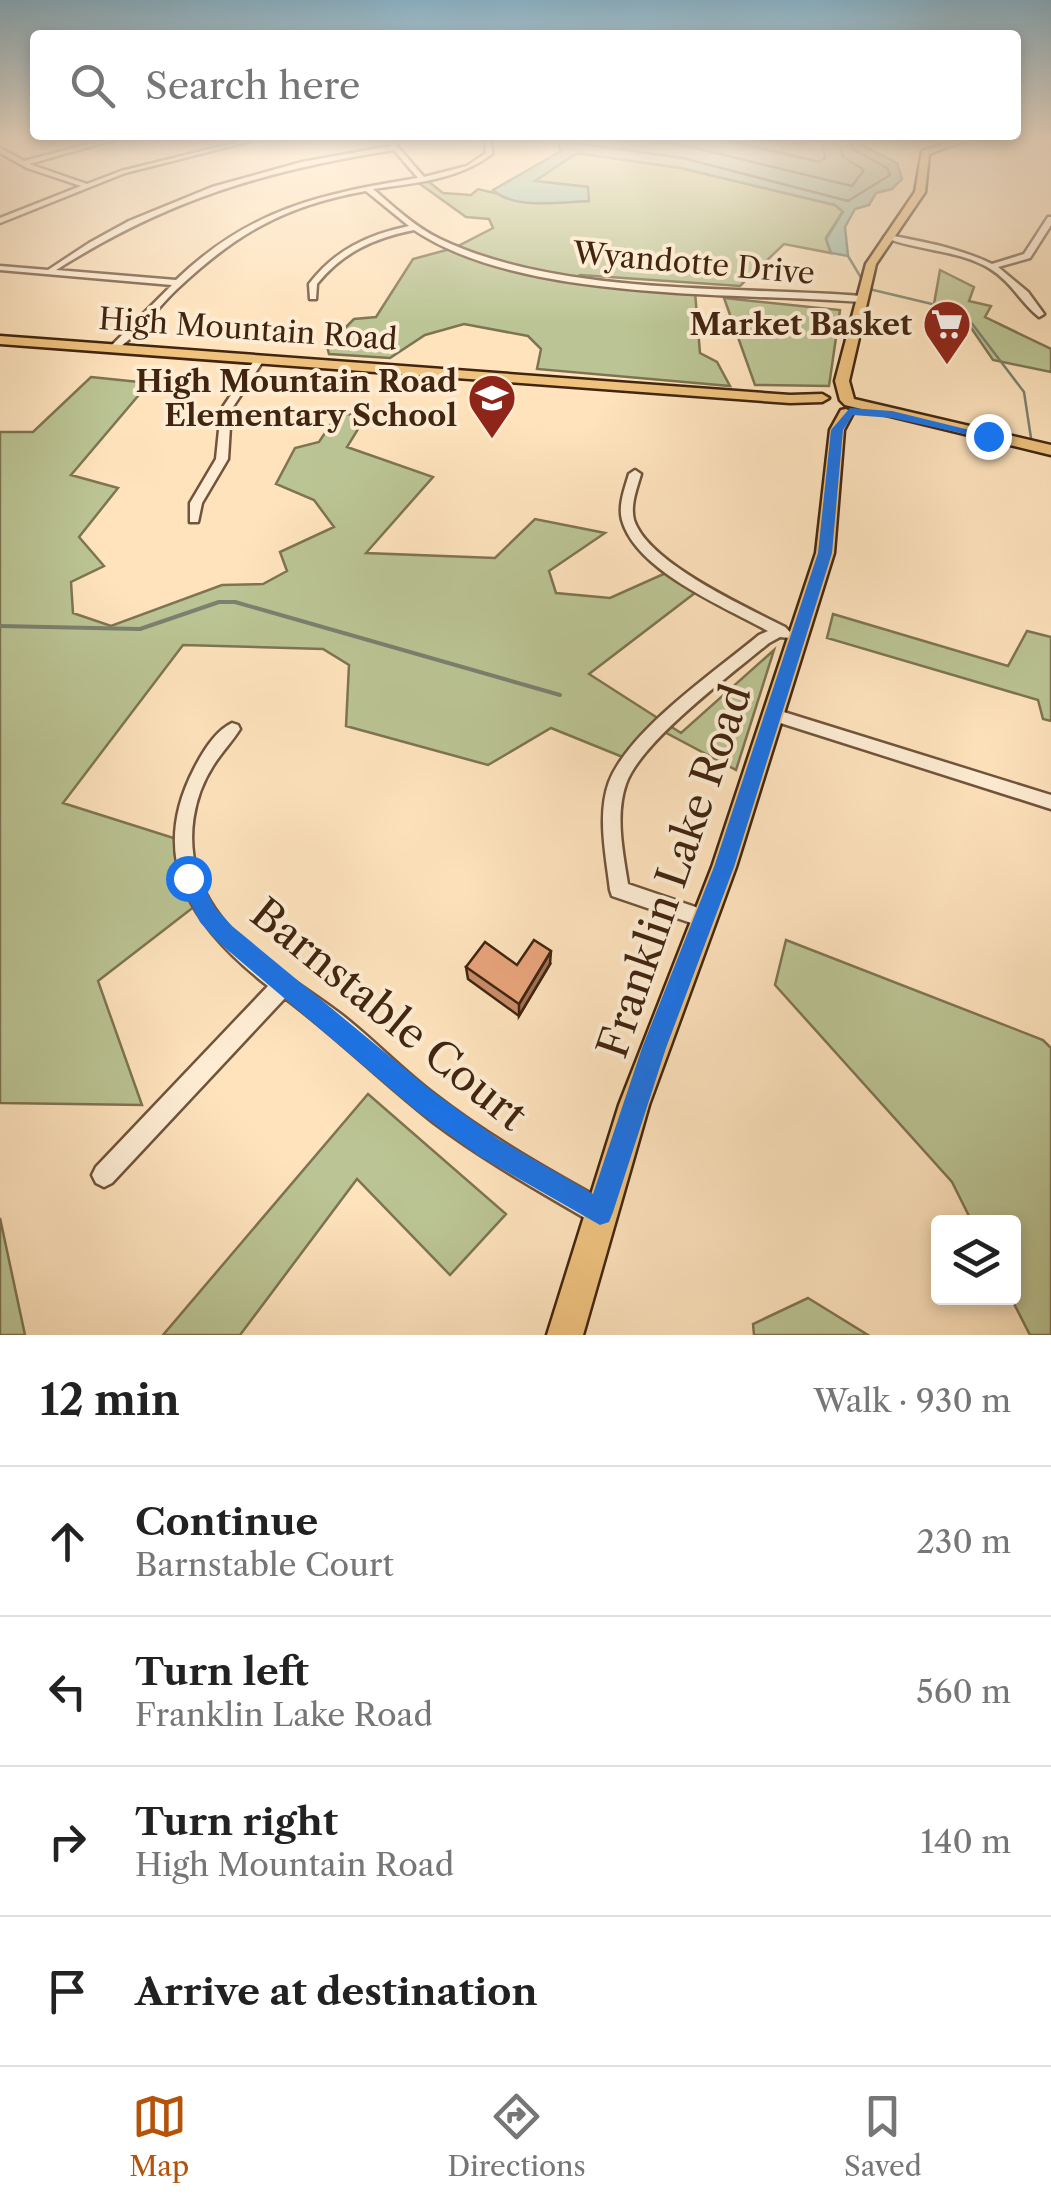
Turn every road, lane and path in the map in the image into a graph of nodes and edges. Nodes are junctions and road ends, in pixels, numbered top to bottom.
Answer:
1 (48, 200) edge
2 (179, 200) edge
3 (317, 200) edge
4 (383, 200) edge
5 (914, 200) edge
6 (1051, 219) edge
7 (0, 221) edge
8 (415, 226) junction
9 (1046, 236) edge
10 (888, 237) junction
11 (994, 266) junction
12 (0, 268) edge
13 (52, 269) junction
14 (178, 283) junction
15 (864, 288) junction
16 (313, 297) dead end
17 (1040, 314) dead end
18 (0, 340) edge
19 (114, 347) junction
20 (260, 358) junction
21 (836, 408) junction
22 (1051, 450) edge
23 (635, 474) dead end
24 (194, 519) dead end
25 (788, 636) junction
26 (774, 714) junction
27 (232, 729) dead end
28 (1051, 802) edge
29 (706, 919) junction
30 (283, 985) junction
31 (104, 1175) dead end
32 (600, 1212) junction
33 (565, 1335) edge

1 - 7 street
2 - 13 street
3 - 14 street
4 - 8 street, Wyandotte Drive
5 - 10 main road, Franklin Lake Road
6 - 9 street
8 - 15 street, Wyandotte Drive
8 - 16 street
9 - 11 street
10 - 11 street
10 - 15 main road, Franklin Lake Road
11 - 17 street
12 - 13 street
13 - 14 street
14 - 19 street
15 - 21 main road, Franklin Lake Road
18 - 19 main road, High Mountain Road
19 - 20 main road, High Mountain Road
20 - 21 main road, High Mountain Road
20 - 24 street
21 - 22 main road, High Mountain Road
21 - 25 main road, Franklin Lake Road
23 - 25 street
25 - 26 main road, Franklin Lake Road
25 - 29 street
26 - 28 street
26 - 29 main road, Franklin Lake Road
27 - 30 street, Barnstable Court
29 - 32 main road, Franklin Lake Road
30 - 31 street
30 - 32 street, Barnstable Court
32 - 33 main road, Franklin Lake Road

